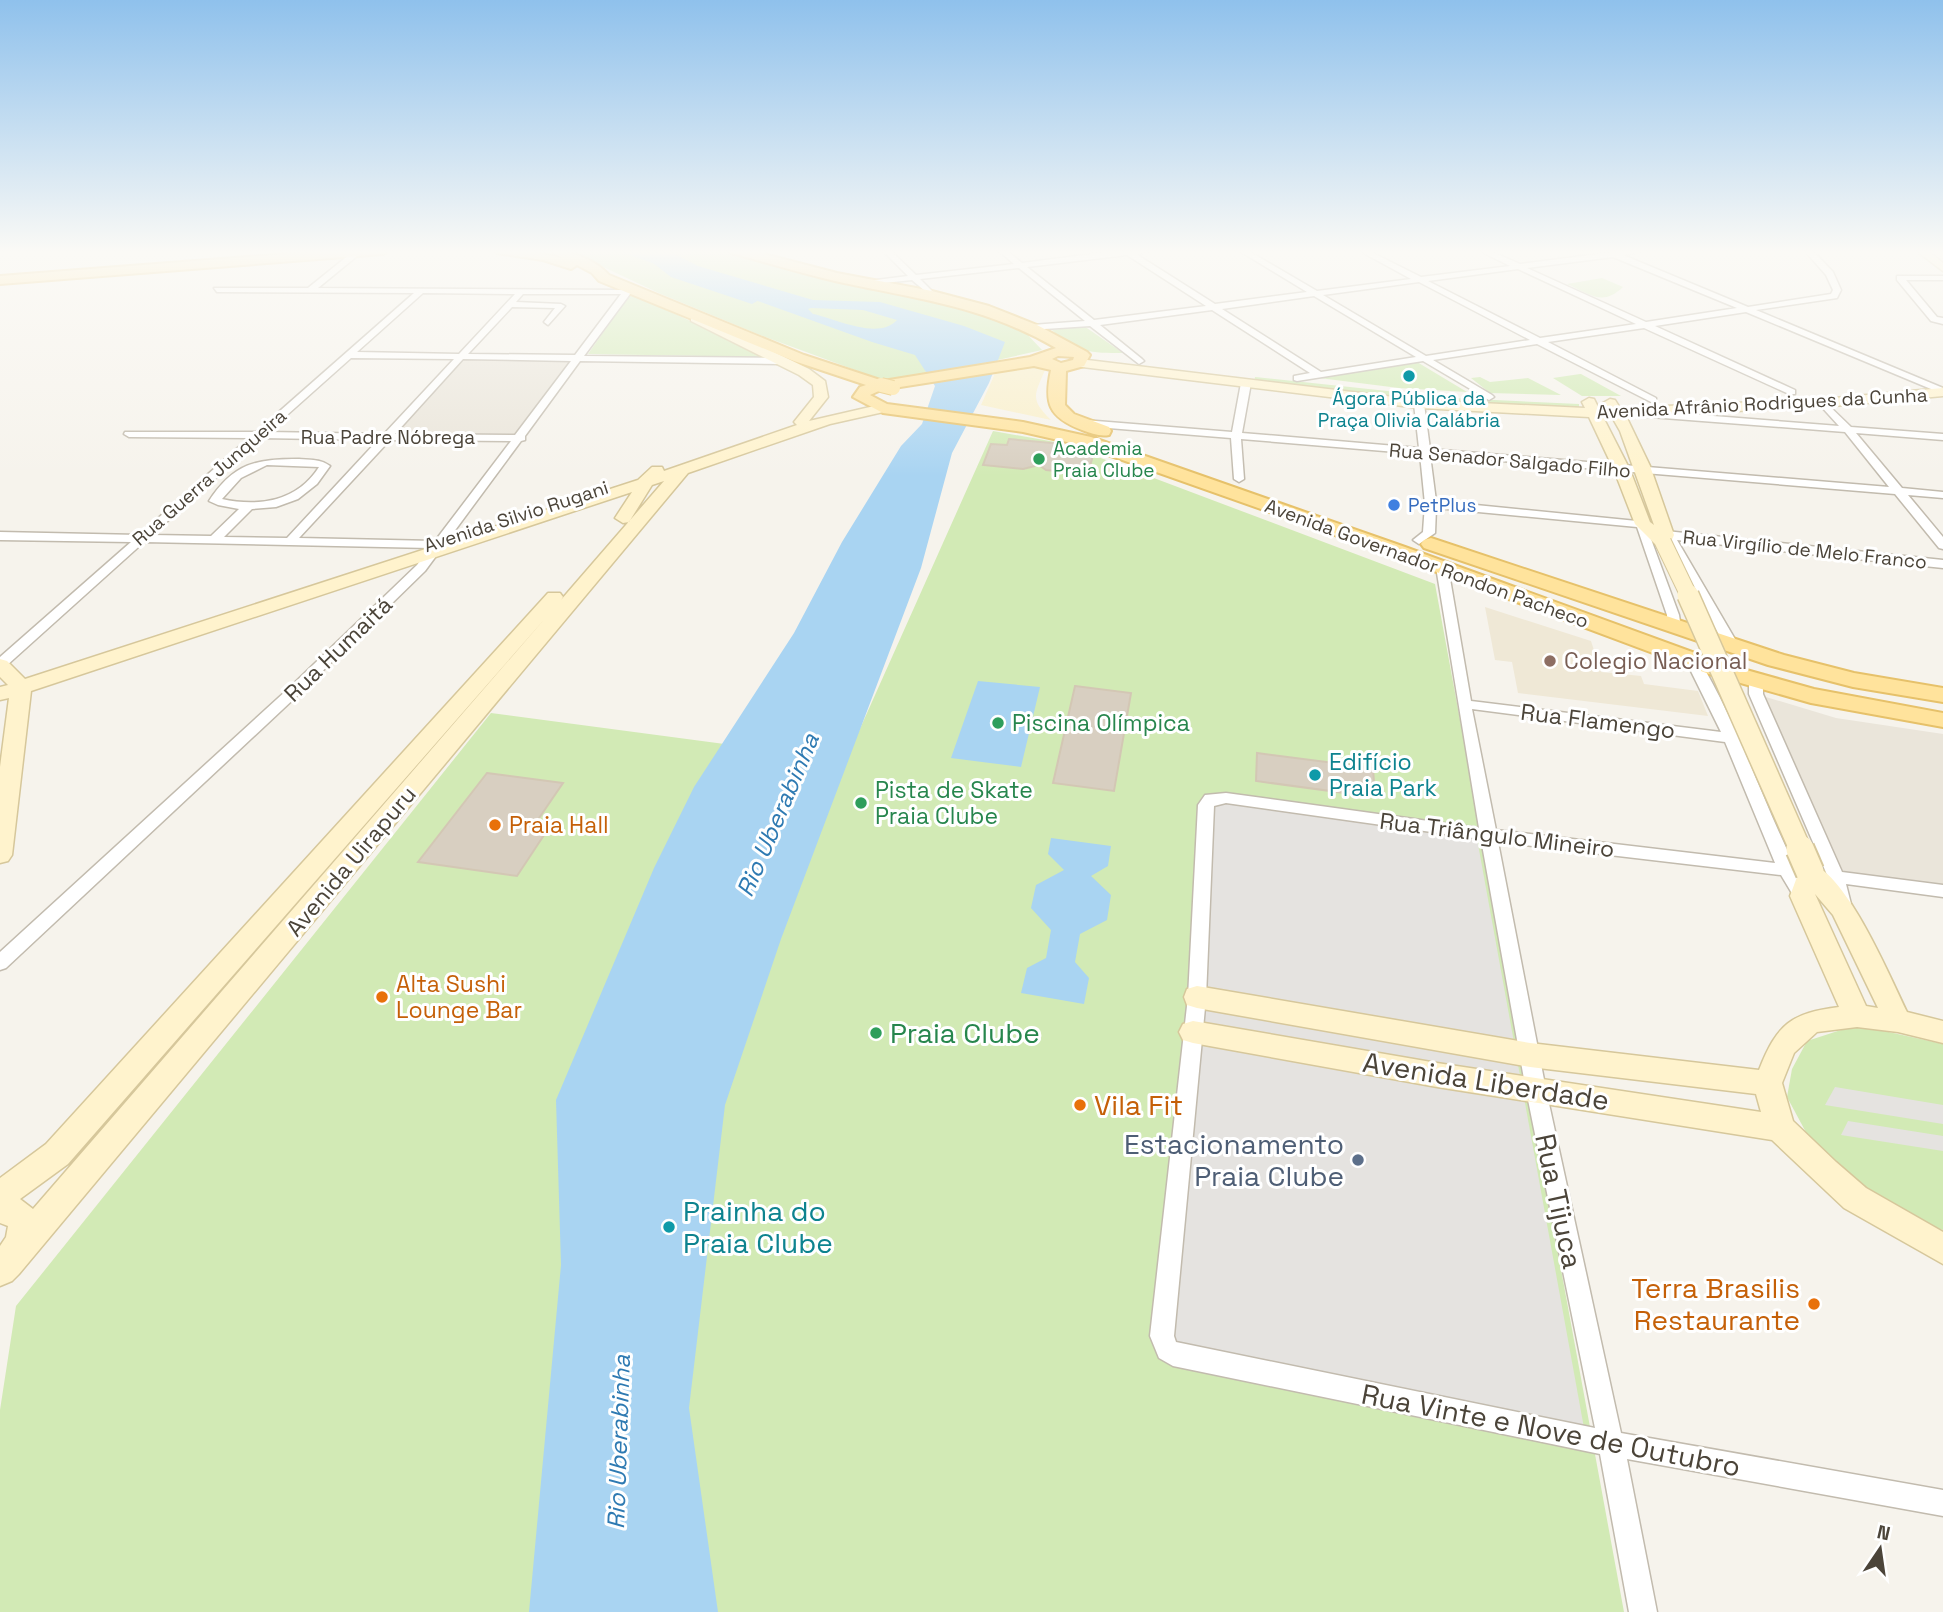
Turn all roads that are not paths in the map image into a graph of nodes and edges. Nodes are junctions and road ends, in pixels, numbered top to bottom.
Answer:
1 (381, 325) edge
2 (490, 325) edge
3 (604, 325) edge
4 (709, 325) edge
5 (720, 325) edge
6 (1025, 325) edge
7 (1066, 325) edge
8 (1097, 325) edge
9 (1240, 325) edge
10 (1368, 325) edge
11 (1507, 325) edge
12 (1642, 325) edge
13 (1643, 325) edge
14 (1785, 325) edge
15 (1032, 328) junction
16 (1538, 341) junction
17 (347, 355) junction
18 (462, 356) junction
19 (1078, 356) junction
20 (580, 357) junction
21 (1425, 358) junction
22 (781, 361) junction
23 (1034, 361) junction
24 (1139, 361) junction
25 (1059, 369) junction
26 (1318, 374) junction
27 (1943, 376) edge
28 (1244, 378) junction
29 (1297, 378) junction
30 (1920, 382) junction
31 (880, 388) junction
32 (920, 391) junction
33 (1792, 392) junction
34 (1943, 392) edge
35 (1489, 397) junction
36 (1587, 400) junction
37 (1608, 400) junction
38 (1653, 400) junction
39 (1823, 403) junction
40 (1419, 404) junction
41 (883, 408) junction
42 (911, 411) joint
43 (1596, 413) junction
44 (1637, 413) junction
45 (1618, 414) junction
46 (801, 422) junction
47 (1078, 422) junction
48 (1023, 427) joint
49 (1848, 429) junction
50 (129, 433) dead end
51 (256, 436) junction
52 (387, 437) junction
53 (1236, 437) junction
54 (1943, 437) edge
55 (521, 438) junction
56 (1424, 451) junction
57 (1126, 455) junction
58 (684, 468) junction
59 (1622, 470) junction
60 (1643, 471) junction
61 (651, 477) junction
62 (1239, 479) junction
63 (1899, 491) junction
64 (1943, 495) edge
65 (251, 504) junction
66 (1431, 505) junction
67 (1643, 524) junction
68 (0, 536) edge
69 (1664, 538) junction
70 (138, 540) junction
71 (1419, 540) junction
72 (213, 541) junction
73 (290, 541) junction
74 (438, 544) junction
75 (1943, 545) edge
76 (1943, 564) edge
77 (1442, 575) junction
78 (1666, 597) junction
79 (1704, 599) junction
80 (1674, 628) junction
81 (1732, 646) junction
82 (1693, 661) junction
83 (7, 676) edge
84 (1756, 680) junction
85 (0, 694) edge
86 (1943, 695) edge
87 (1464, 704) junction
88 (468, 708) junction
89 (1716, 709) junction
90 (1766, 716) junction
91 (1943, 720) edge
92 (1731, 738) junction
93 (1489, 835) junction
94 (0, 855) edge
95 (1836, 877) junction
96 (1800, 880) junction
97 (1943, 891) edge
98 (1843, 910) junction
99 (0, 962) edge
100 (1197, 997) junction
101 (1857, 1016) junction
102 (1898, 1021) junction
103 (1193, 1032) junction
104 (1943, 1032) edge
105 (1530, 1055) junction
106 (1768, 1083) junction
107 (1536, 1090) junction
108 (1780, 1128) junction
109 (0, 1196) edge
110 (0, 1208) edge
111 (1943, 1249) edge
112 (8, 1261) edge
113 (1611, 1444) junction
114 (1943, 1503) edge
115 (1643, 1612) edge

1 - 17 street, Rua Guerra Junqueira
2 - 18 street
3 - 20 street, Rua Humaitá
4 - 22 street
5 - 31 main road
6 - 15 main road
7 - 15 street
8 - 24 street
9 - 26 street
10 - 21 street
11 - 16 street
12 - 16 street
13 - 33 street
14 - 30 street
15 - 19 main road
16 - 21 street
16 - 38 street
17 - 18 street
17 - 51 street, Rua Guerra Junqueira
18 - 20 street
18 - 52 street
19 - 23 main road, Avenida Silvio Rugani
19 - 24 street, Avenida Afrânio Rodrigues da Cunha
19 - 25 main road
19 - 28 street, Avenida Afrânio Rodrigues da Cunha
20 - 22 street
20 - 55 street, Rua Humaitá
21 - 26 street
21 - 35 street
22 - 46 street
23 - 25 main road
23 - 32 main road, Avenida Silvio Rugani
24 - 28 street, Avenida Afrânio Rodrigues da Cunha
25 - 47 main road, Avenida Governador Rondon Pacheco
26 - 29 street
27 - 30 street, Avenida Afrânio Rodrigues da Cunha
28 - 29 street, Avenida Afrânio Rodrigues da Cunha
28 - 40 street, Avenida Afrânio Rodrigues da Cunha
28 - 53 street
29 - 35 street, Avenida Afrânio Rodrigues da Cunha
30 - 33 street, Avenida Afrânio Rodrigues da Cunha
30 - 34 street
31 - 32 main road
31 - 32 main road, Avenida Silvio Rugani
31 - 41 main road
31 - 46 street, Avenida Silvio Rugani
32 - 57 main road
33 - 38 street, Avenida Afrânio Rodrigues da Cunha
34 - 39 street, Avenida Afrânio Rodrigues da Cunha
35 - 36 street, Avenida Afrânio Rodrigues da Cunha
36 - 37 street, Avenida Afrânio Rodrigues da Cunha
36 - 43 street
37 - 38 street, Avenida Afrânio Rodrigues da Cunha
37 - 45 street
39 - 44 street, Avenida Afrânio Rodrigues da Cunha
39 - 49 street
40 - 43 street, Avenida Afrânio Rodrigues da Cunha
40 - 56 street
41 - 42 main road
41 - 58 street, Avenida Silvio Rugani
42 - 48 main road, Avenida Governador Rondon Pacheco
43 - 45 street, Avenida Afrânio Rodrigues da Cunha
43 - 59 street
44 - 45 street, Avenida Afrânio Rodrigues da Cunha
44 - 49 street
45 - 60 street
46 - 61 street, Avenida Silvio Rugani
47 - 53 street, Rua Senador Salgado Filho
47 - 62 main road, Avenida Governador Rondon Pacheco
48 - 57 main road, Avenida Governador Rondon Pacheco
49 - 54 street
49 - 63 street
50 - 51 street, Rua Padre Nóbrega
51 - 52 street, Rua Padre Nóbrega
51 - 70 street, Rua Guerra Junqueira
52 - 55 street, Rua Padre Nóbrega
52 - 73 street
53 - 56 street, Rua Senador Salgado Filho
53 - 62 street
55 - 74 street, Rua Humaitá
56 - 59 street, Rua Senador Salgado Filho
56 - 66 street
57 - 77 main road, Avenida Governador Rondon Pacheco
58 - 61 street, Avenida Silvio Rugani
58 - 88 street, Avenida Uirapuru
59 - 60 street, Rua Senador Salgado Filho
59 - 67 street
60 - 63 street, Rua Senador Salgado Filho
60 - 69 street
61 - 74 street, Avenida Silvio Rugani
61 - 88 street, Avenida Uirapuru
62 - 71 main road, Avenida Governador Rondon Pacheco
63 - 64 street, Rua Senador Salgado Filho
63 - 75 street
65 - 65 street
65 - 72 street
66 - 67 street
66 - 71 street
67 - 69 street
67 - 78 street
68 - 70 street
69 - 76 street, Rua Virgílio de Melo Franco
69 - 79 street
69 - 96 street, bridge
70 - 72 street
70 - 83 street, Rua Guerra Junqueira
71 - 80 main road, Avenida Governador Rondon Pacheco
72 - 73 street
73 - 74 street
74 - 83 street, Avenida Silvio Rugani
74 - 99 street, Rua Humaitá
77 - 82 main road, Avenida Governador Rondon Pacheco
77 - 87 street, Rua Tijuca
78 - 79 street
78 - 80 street
79 - 81 street
80 - 81 main road, Avenida Governador Rondon Pacheco
81 - 86 main road, Avenida Governador Rondon Pacheco
82 - 84 main road, Avenida Governador Rondon Pacheco
82 - 89 street
83 - 85 street, Avenida Silvio Rugani
83 - 94 street
84 - 90 street
84 - 91 main road, Avenida Governador Rondon Pacheco
87 - 92 street, Rua Flamengo
87 - 93 street, Rua Tijuca
88 - 109 street, Avenida Uirapuru
88 - 112 street, Avenida Uirapuru
89 - 90 street
89 - 92 street
90 - 95 street
92 - 96 street
93 - 96 street, Rua Triângulo Mineiro
93 - 100 street, Rua Triângulo Mineiro
93 - 105 street, Rua Tijuca
95 - 97 street
95 - 98 street
96 - 98 street
96 - 101 street
98 - 102 street
100 - 103 street
100 - 105 street, Avenida Liberdade
101 - 102 street
101 - 106 street
102 - 104 street
103 - 107 street, Avenida Liberdade
103 - 113 street, Rua Vinte e Nove de Outubro
105 - 106 street, Avenida Liberdade
105 - 107 street, Rua Tijuca
106 - 108 street
107 - 108 street, Avenida Liberdade
107 - 113 street, Rua Tijuca
108 - 111 street
110 - 112 street
113 - 114 street, Rua Vinte e Nove de Outubro
113 - 115 street, Rua Tijuca

